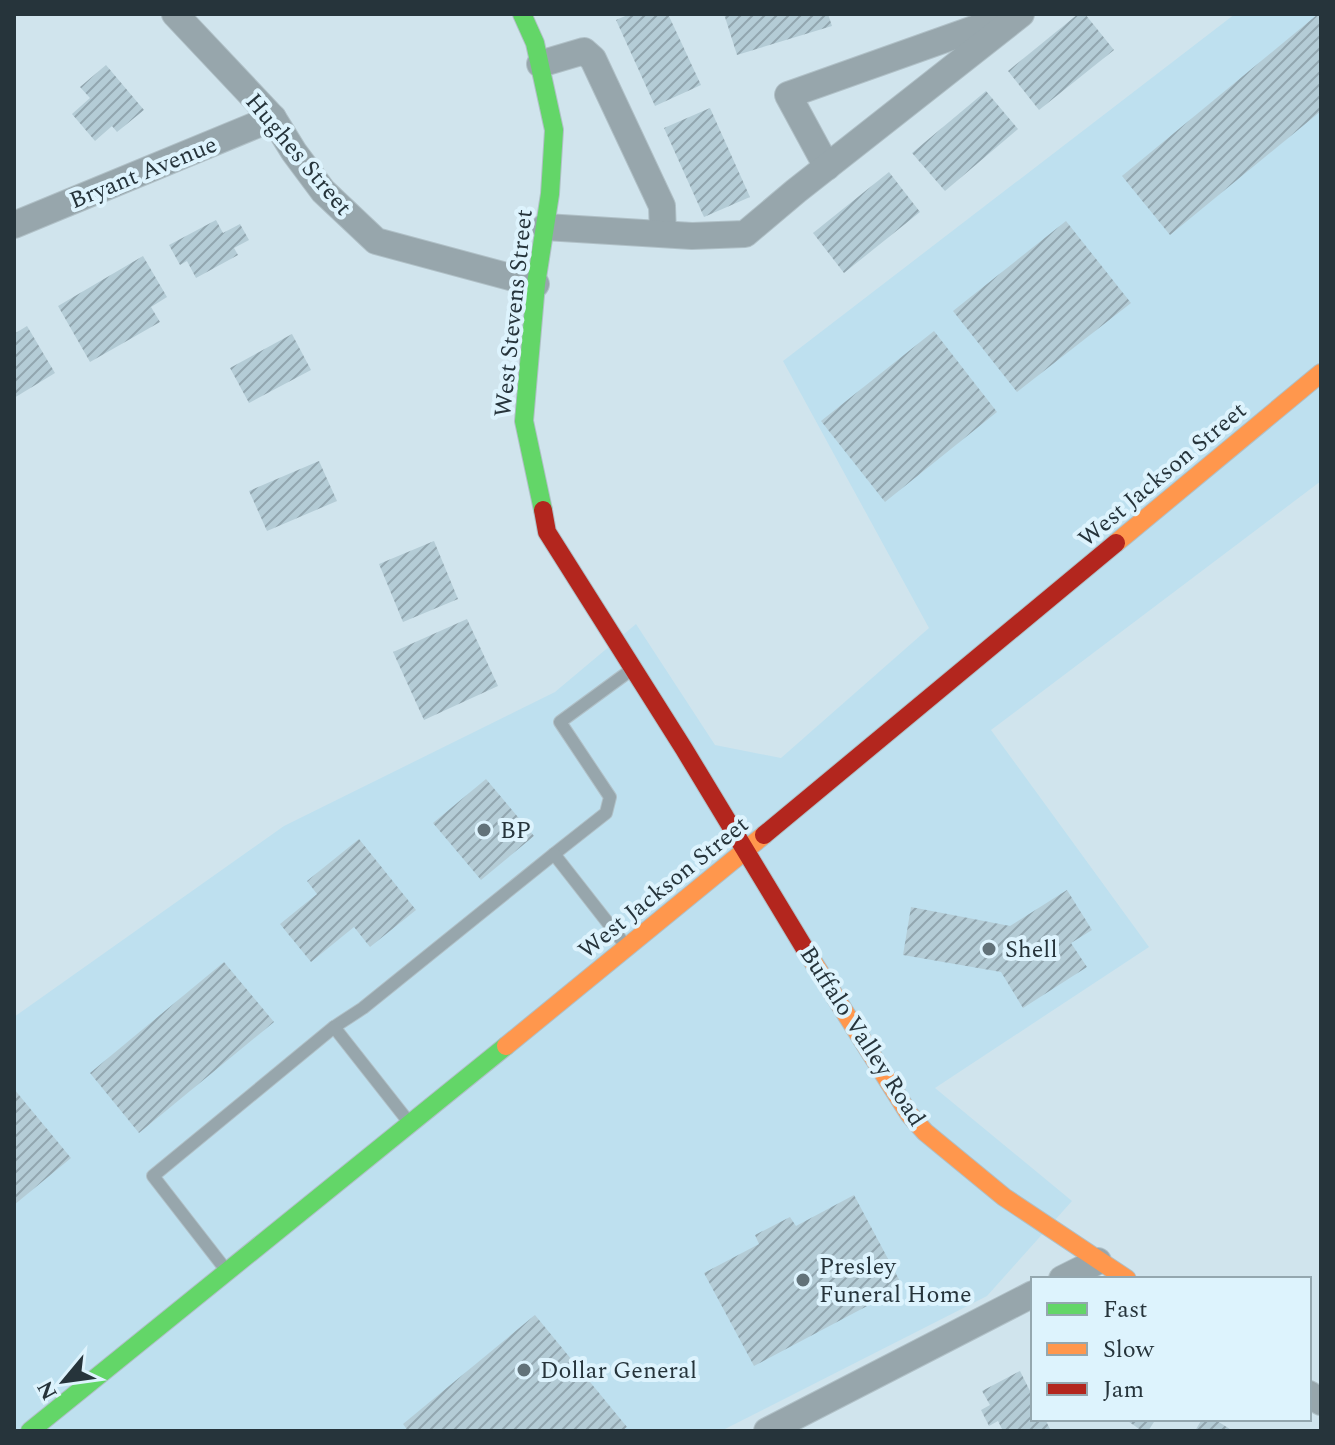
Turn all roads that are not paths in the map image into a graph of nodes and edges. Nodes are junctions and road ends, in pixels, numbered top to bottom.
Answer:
1 (175, 14) edge
2 (522, 14) edge
3 (1019, 14) edge
4 (540, 64) junction
5 (273, 118) junction
6 (827, 167) junction
7 (14, 225) edge
8 (545, 227) junction
9 (663, 234) junction
10 (536, 284) junction
11 (1321, 373) edge
12 (633, 669) junction
13 (745, 851) junction
14 (554, 854) junction
15 (628, 947) junction
16 (334, 1027) junction
17 (410, 1123) junction
18 (1098, 1261) junction
19 (227, 1272) junction
20 (1066, 1277) edge
21 (1124, 1277) edge
22 (1031, 1295) edge
23 (30, 1431) edge
24 (767, 1431) edge

1 - 5 street, Hughes Street
2 - 4 street, West Stevens Street
3 - 6 street
3 - 6 street
4 - 8 street, West Stevens Street
4 - 9 street
5 - 7 street, Bryant Avenue
5 - 10 street, Hughes Street
6 - 9 street
8 - 9 street
8 - 10 street, West Stevens Street
10 - 12 street, West Stevens Street
11 - 13 street, West Jackson Street
12 - 13 street, West Stevens Street
12 - 14 lane
13 - 15 street, West Jackson Street
13 - 18 street, Buffalo Valley Road
14 - 15 lane
14 - 16 lane
15 - 17 street, West Jackson Street
16 - 17 lane
16 - 19 lane
17 - 19 street, West Jackson Street
18 - 20 street
18 - 21 street, Buffalo Valley Road
19 - 23 street, West Jackson Street
22 - 24 street

